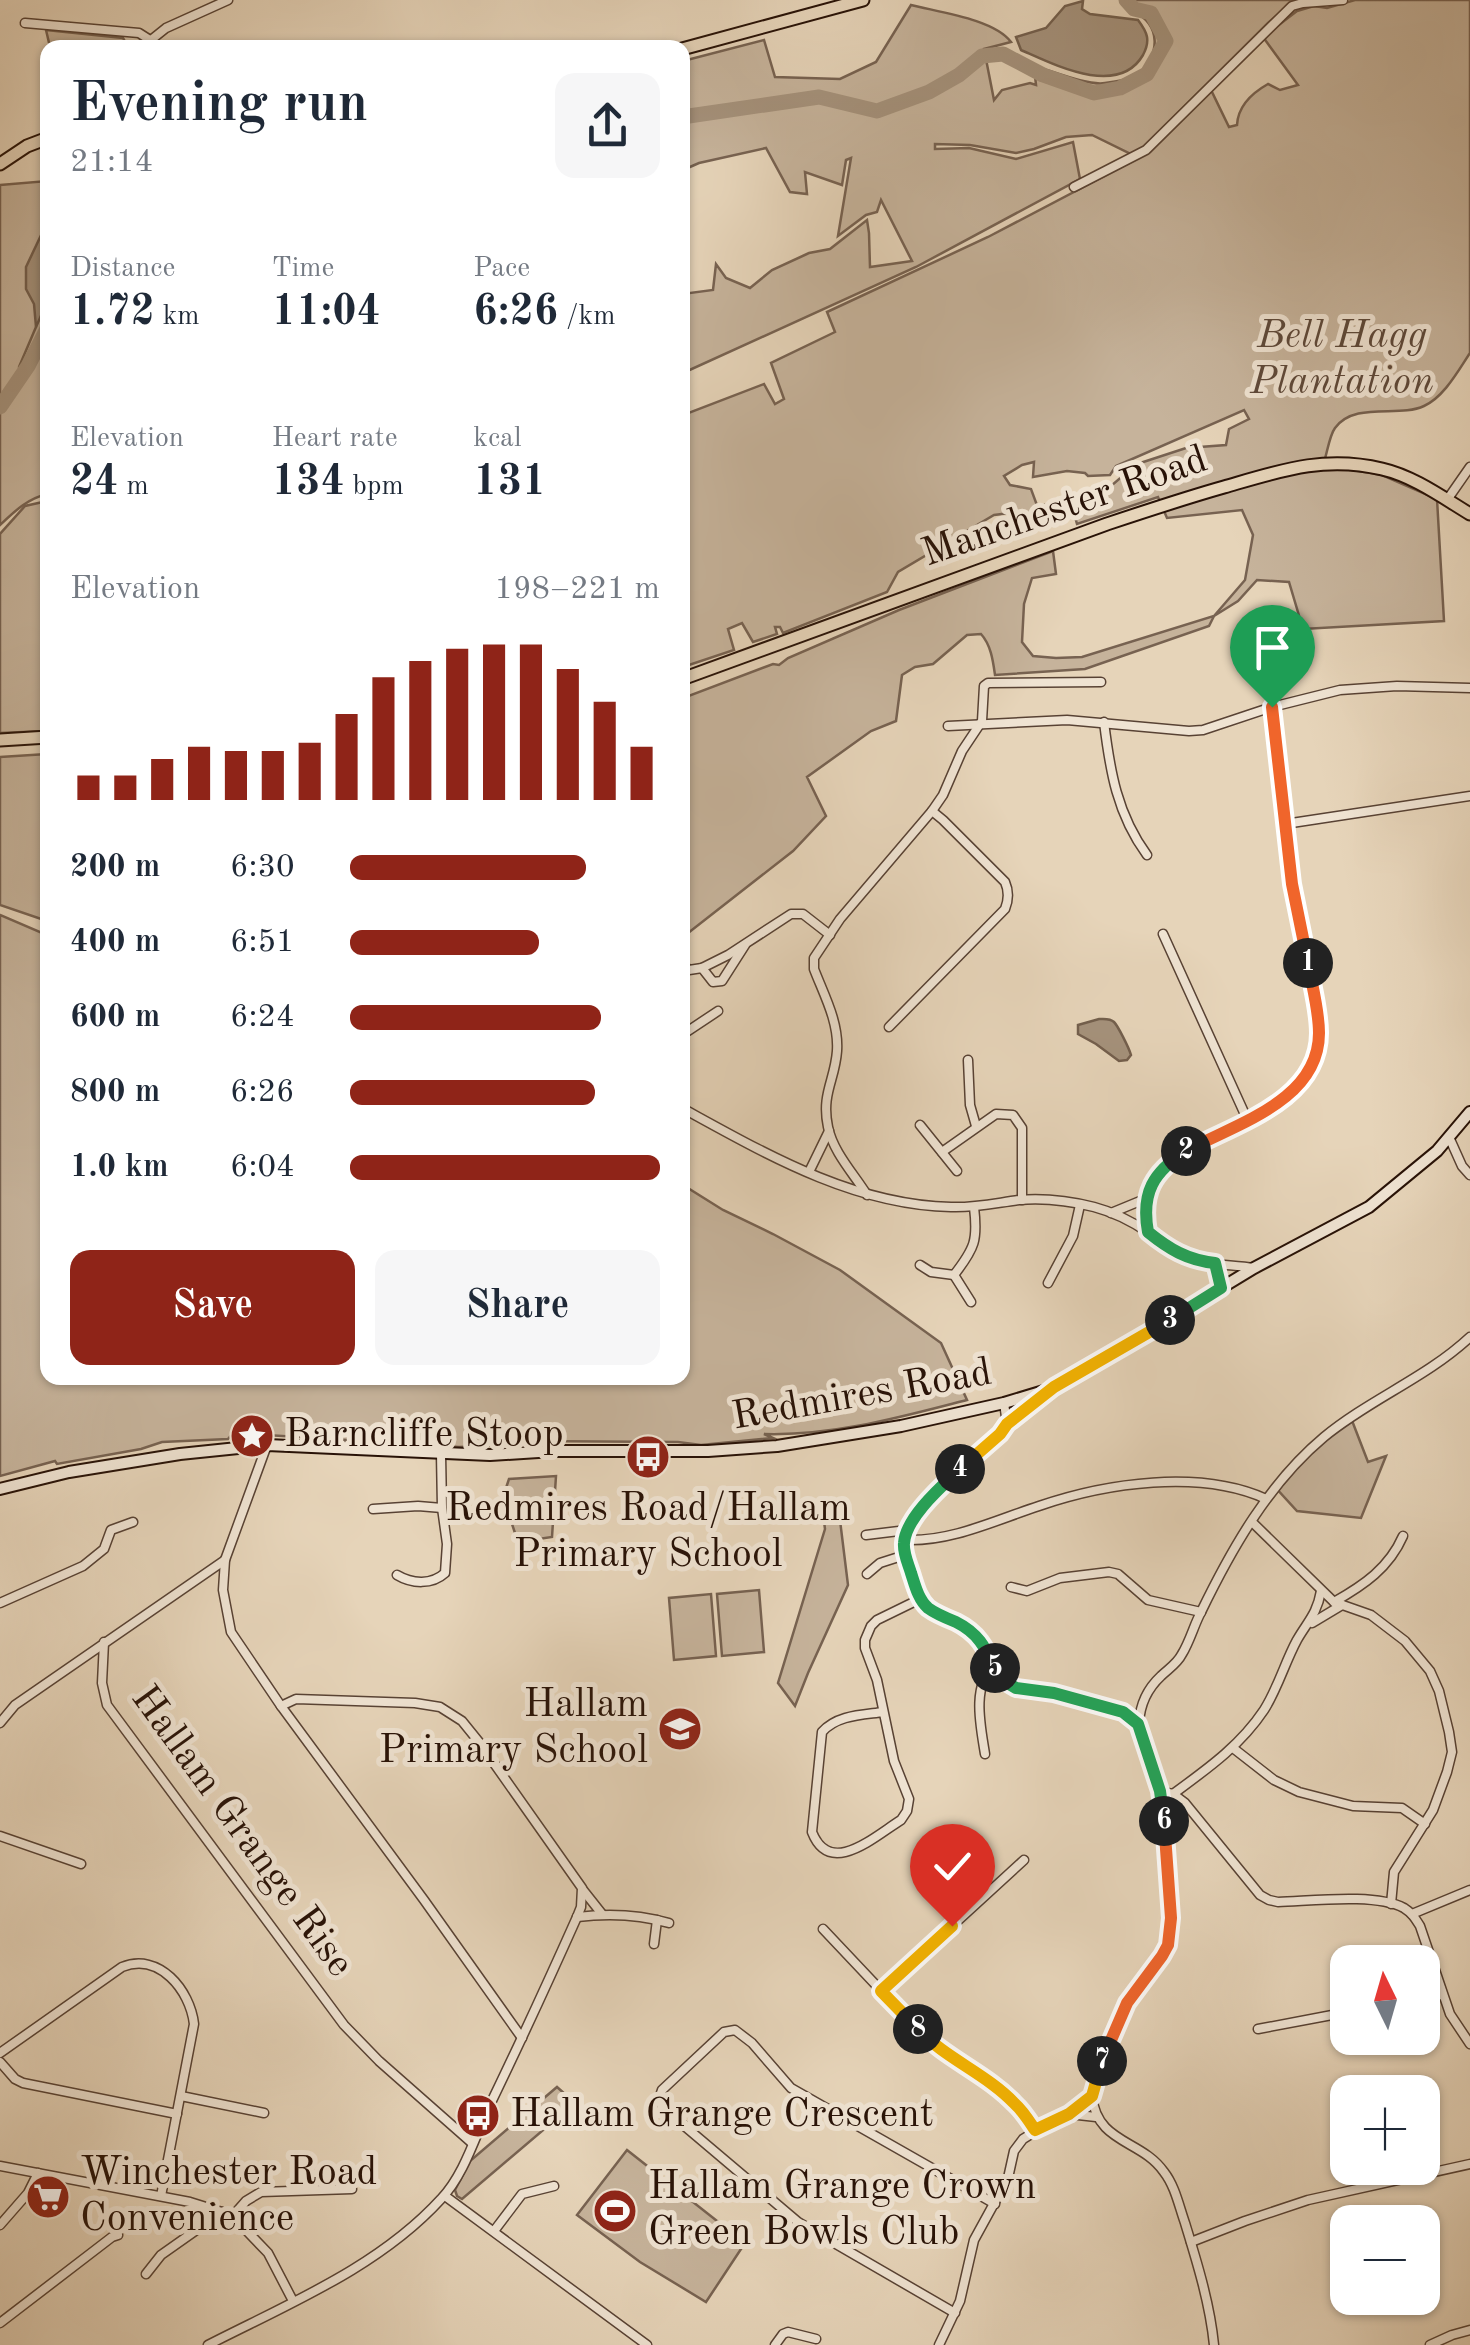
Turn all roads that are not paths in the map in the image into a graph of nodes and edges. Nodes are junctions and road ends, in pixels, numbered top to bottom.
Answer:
1 (228, 0) edge
2 (863, 0) edge
3 (1343, 0) edge
4 (25, 23) dead end
5 (150, 40) joint
6 (690, 47) edge
7 (40, 141) edge
8 (0, 164) edge
9 (1074, 187) dead end
10 (1470, 467) edge
11 (1447, 500) junction
12 (1470, 514) edge
13 (690, 676) edge
14 (1102, 682) dead end
15 (1470, 688) edge
16 (1272, 707) junction
17 (1104, 722) junction
18 (979, 724) junction
19 (948, 726) dead end
20 (40, 738) edge
21 (0, 740) edge
22 (1470, 796) edge
23 (932, 811) junction
24 (1284, 824) junction
25 (1146, 855) dead end
26 (1163, 934) dead end
27 (830, 935) junction
28 (745, 944) junction
29 (702, 968) junction
30 (690, 970) edge
31 (718, 1011) dead end
32 (889, 1026) dead end
33 (690, 1030) edge
34 (968, 1060) dead end
35 (690, 1112) edge
36 (1470, 1112) edge
37 (1247, 1120) junction
38 (920, 1125) dead end
39 (976, 1126) junction
40 (829, 1131) junction
41 (1449, 1137) junction
42 (942, 1152) junction
43 (809, 1172) junction
44 (958, 1172) dead end
45 (1470, 1176) edge
46 (867, 1195) junction
47 (1145, 1199) junction
48 (1022, 1200) junction
49 (1080, 1204) junction
50 (974, 1207) junction
51 (1111, 1213) junction
52 (1148, 1232) junction
53 (1215, 1263) junction
54 (920, 1265) dead end
55 (1254, 1268) junction
56 (954, 1274) junction
57 (1048, 1283) dead end
58 (1221, 1288) junction
59 (972, 1302) dead end
60 (1470, 1337) edge
61 (1054, 1387) junction
62 (1004, 1403) junction
63 (1007, 1424) junction
64 (268, 1445) junction
65 (441, 1454) junction
66 (0, 1489) edge
67 (1266, 1499) junction
68 (442, 1508) junction
69 (374, 1509) dead end
70 (133, 1522) dead end
71 (1252, 1522) junction
72 (907, 1530) junction
73 (866, 1535) dead end
74 (1403, 1536) dead end
75 (904, 1540) junction
76 (905, 1555) junction
77 (225, 1560) junction
78 (866, 1574) dead end
79 (397, 1575) dead end
80 (1011, 1587) dead end
81 (1321, 1592) junction
82 (920, 1599) junction
83 (0, 1603) edge
84 (1338, 1604) junction
85 (1201, 1612) junction
86 (1307, 1626) junction
87 (104, 1642) junction
88 (994, 1666) junction
89 (281, 1706) junction
90 (884, 1712) junction
91 (0, 1722) edge
92 (1138, 1724) junction
93 (1233, 1748) junction
94 (985, 1754) dead end
95 (1160, 1791) junction
96 (1173, 1794) junction
97 (1425, 1824) junction
98 (0, 1836) edge
99 (1024, 1860) dead end
100 (81, 1864) dead end
101 (582, 1888) junction
102 (1470, 1890) edge
103 (1390, 1904) junction
104 (602, 1914) junction
105 (1412, 1914) junction
106 (578, 1916) junction
107 (657, 1920) junction
108 (669, 1923) dead end
109 (823, 1930) dead end
110 (654, 1944) dead end
111 (881, 1991) junction
112 (1442, 1994) joint
113 (1330, 2015) edge
114 (1258, 2029) dead end
115 (522, 2038) junction
116 (1470, 2044) edge
117 (0, 2053) edge
118 (0, 2062) edge
119 (180, 2096) junction
120 (1092, 2096) junction
121 (264, 2113) dead end
122 (177, 2114) junction
123 (1069, 2114) junction
124 (1096, 2117) junction
125 (1035, 2130) junction
126 (472, 2144) junction
127 (1470, 2164) edge
128 (0, 2166) edge
129 (38, 2173) junction
130 (336, 2178) dead end
131 (554, 2186) dead end
132 (337, 2189) junction
133 (352, 2189) dead end
134 (161, 2196) junction
135 (444, 2196) junction
136 (995, 2204) junction
137 (222, 2212) junction
138 (232, 2218) junction
139 (0, 2226) edge
140 (494, 2230) junction
141 (118, 2235) dead end
142 (1191, 2242) junction
143 (146, 2274) dead end
144 (294, 2301) junction
145 (955, 2313) junction
146 (0, 2323) edge
147 (1470, 2330) edge
148 (816, 2339) dead end
149 (208, 2345) edge
150 (647, 2345) edge
151 (776, 2345) edge
152 (939, 2345) edge
153 (1214, 2345) edge
154 (1430, 2345) edge

1 - 5 street
2 - 6 main road
3 - 9 street
4 - 5 street
7 - 8 main road
10 - 11 street
11 - 12 main road, Manchester Road
11 - 13 main road, Manchester Road
14 - 18 street
15 - 16 street
16 - 17 street
16 - 24 street
17 - 18 street
17 - 25 street
18 - 19 street
18 - 23 street
20 - 21 main road
22 - 24 street
23 - 27 street
23 - 32 street
24 - 37 street
26 - 37 street
27 - 28 street
27 - 40 street
28 - 29 street
28 - 29 street
29 - 30 street
31 - 33 street
34 - 39 street
35 - 43 street
36 - 41 street, Redmires Road
37 - 47 street
38 - 42 street
39 - 42 street
39 - 48 street
40 - 43 street
40 - 46 street
41 - 45 street
41 - 55 street, Redmires Road
42 - 44 street
43 - 46 street
46 - 50 street
47 - 51 street
47 - 52 street
48 - 49 street
48 - 50 street
49 - 51 street
49 - 57 street
50 - 56 street
51 - 52 street
52 - 53 street
53 - 55 street
53 - 58 street
54 - 56 street
55 - 58 street, Redmires Road
56 - 59 street
58 - 61 street, Redmires Road
60 - 67 street
61 - 62 street, Redmires Road
61 - 63 street
62 - 63 street
62 - 65 street, Redmires Road
63 - 72 street
64 - 65 street, Redmires Road
64 - 66 street, Redmires Road
64 - 77 street
65 - 68 street
67 - 71 street
67 - 75 street
68 - 69 street
68 - 79 street
70 - 83 street
71 - 81 street
71 - 85 street
72 - 73 street
72 - 75 street
74 - 84 street
75 - 76 street
76 - 78 street
76 - 82 street
77 - 87 street, Hallam Grange Rise
77 - 89 street
80 - 85 street
81 - 84 street
81 - 86 street
82 - 88 street
82 - 90 street
84 - 86 street
84 - 97 street
85 - 92 street
86 - 93 street
87 - 91 street
87 - 126 street, Hallam Grange Rise
88 - 92 street
88 - 94 street
89 - 101 street
89 - 115 street
90 - 90 street
92 - 95 street
93 - 96 street
93 - 97 street
95 - 96 street
95 - 120 street
96 - 103 street
97 - 103 street
98 - 100 street
99 - 111 street
101 - 104 street
101 - 106 street
102 - 105 street
103 - 105 street
104 - 106 street
104 - 107 street
105 - 112 street
106 - 115 street
107 - 108 street
107 - 110 street
109 - 111 street
111 - 125 street
112 - 116 street
113 - 114 street
115 - 126 street
117 - 119 street
118 - 122 street
119 - 121 street
119 - 122 street
120 - 123 street
120 - 124 street
122 - 134 street
123 - 124 street
123 - 125 street
124 - 142 street
125 - 136 street
126 - 135 street
127 - 142 street
128 - 129 street
129 - 134 street
129 - 139 street
130 - 132 street
131 - 140 street
132 - 133 street
132 - 138 street
134 - 137 street
135 - 140 street
135 - 144 street
136 - 145 street
136 - 145 street
137 - 138 street
137 - 143 street
138 - 144 street
140 - 150 street
141 - 146 street
142 - 153 street
144 - 149 street
145 - 152 street
147 - 154 street
148 - 151 street

